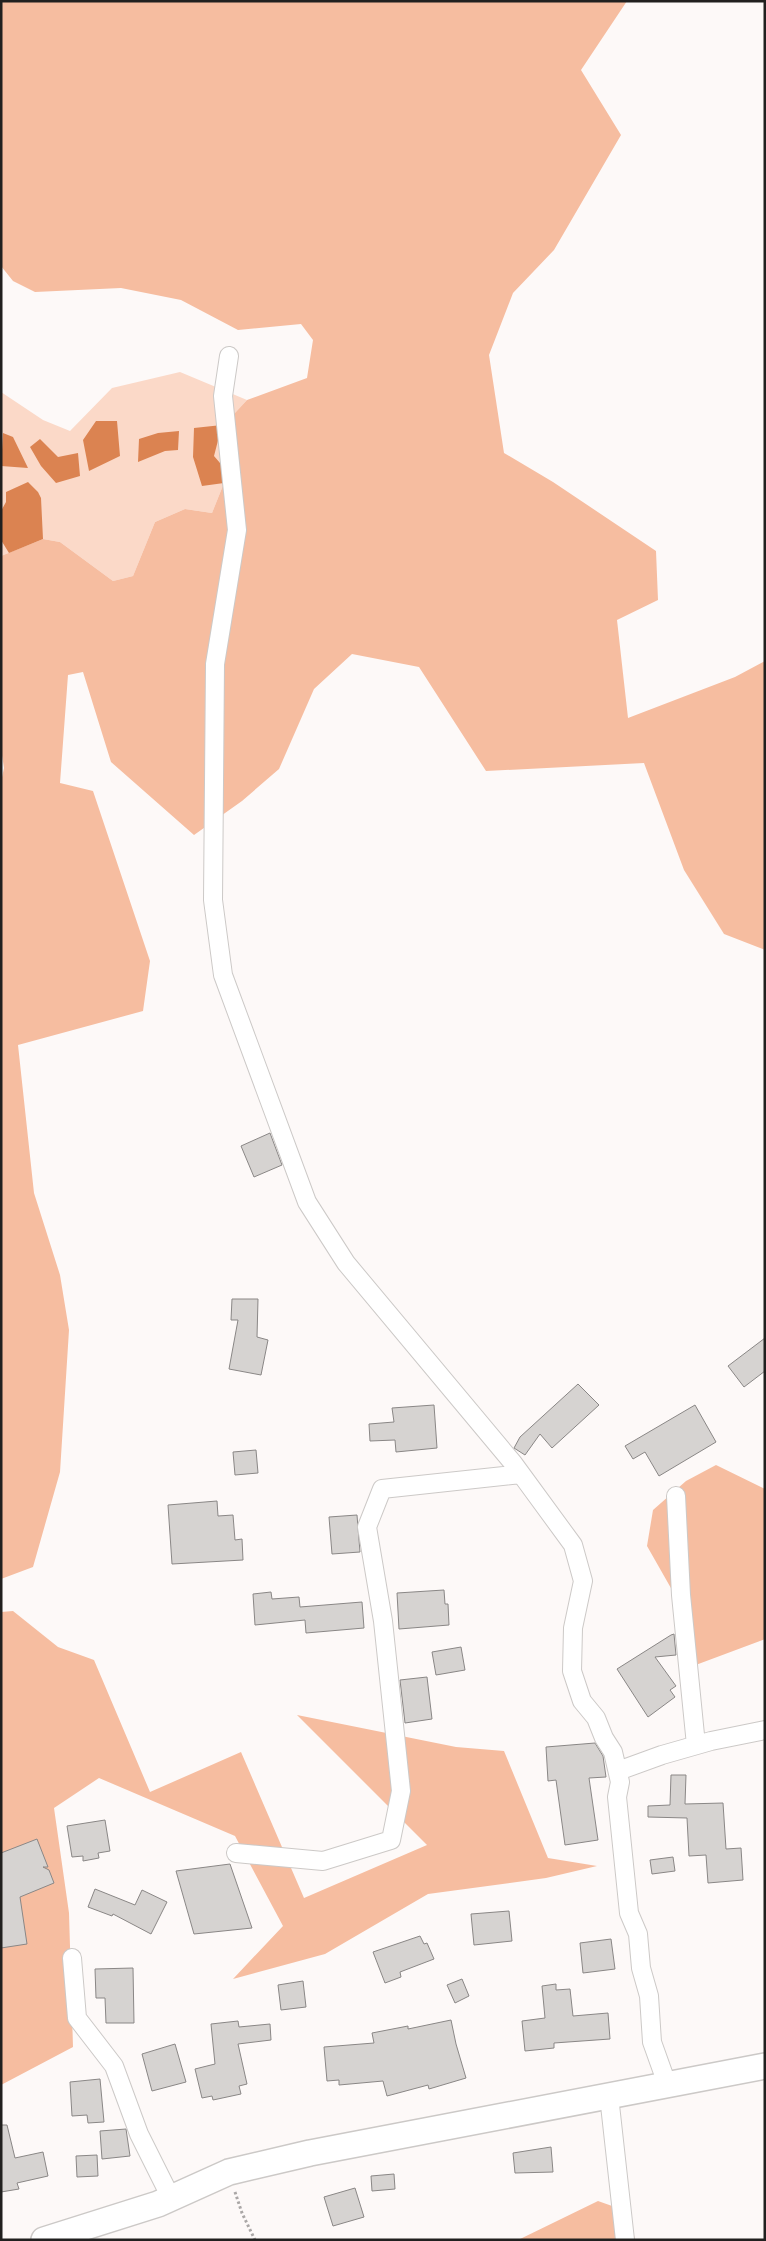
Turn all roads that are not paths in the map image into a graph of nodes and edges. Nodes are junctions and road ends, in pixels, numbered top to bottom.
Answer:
1 (229, 356) dead end
2 (521, 1474) junction
3 (676, 1496) dead end
4 (765, 1730) edge
5 (696, 1746) junction
6 (618, 1771) junction
7 (236, 1853) dead end
8 (72, 1958) dead end
9 (765, 2066) edge
10 (667, 2084) junction
11 (609, 2096) junction
12 (172, 2198) junction
13 (44, 2240) edge
14 (624, 2240) edge

1 - 2 street
2 - 6 street
2 - 7 street
3 - 5 street
4 - 5 street
5 - 6 street
6 - 10 street
8 - 12 street
9 - 10 main road
10 - 11 main road
11 - 12 main road
11 - 14 street
12 - 13 main road

